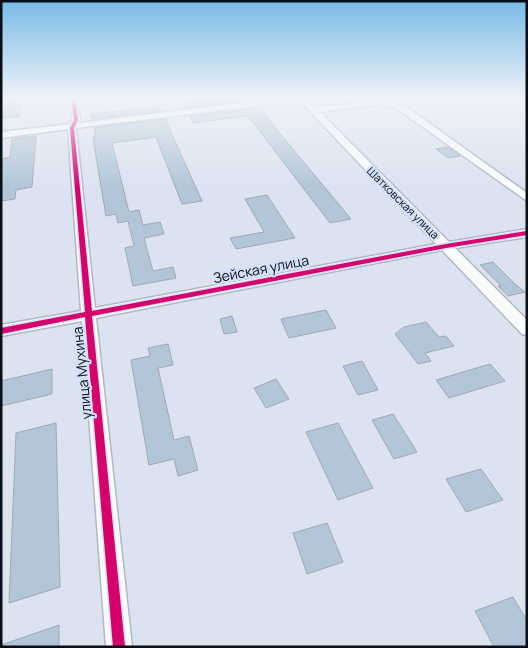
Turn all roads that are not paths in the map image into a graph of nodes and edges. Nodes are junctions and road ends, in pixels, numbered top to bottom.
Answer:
1 (78, 127) edge
2 (330, 127) edge
3 (429, 127) edge
4 (72, 128) junction
5 (1, 135) edge
6 (527, 198) edge
7 (527, 233) edge
8 (446, 246) junction
9 (89, 315) junction
10 (527, 330) edge
11 (1, 331) edge
12 (119, 647) edge

1 - 4 street
2 - 8 street, Шатковская улица
3 - 6 street
4 - 5 street
4 - 9 street, улица Мухина
7 - 8 street, Зейская улица
8 - 9 street, Зейская улица
8 - 10 street, Шатковская улица
9 - 11 street, Зейская улица
9 - 12 street, улица Мухина

